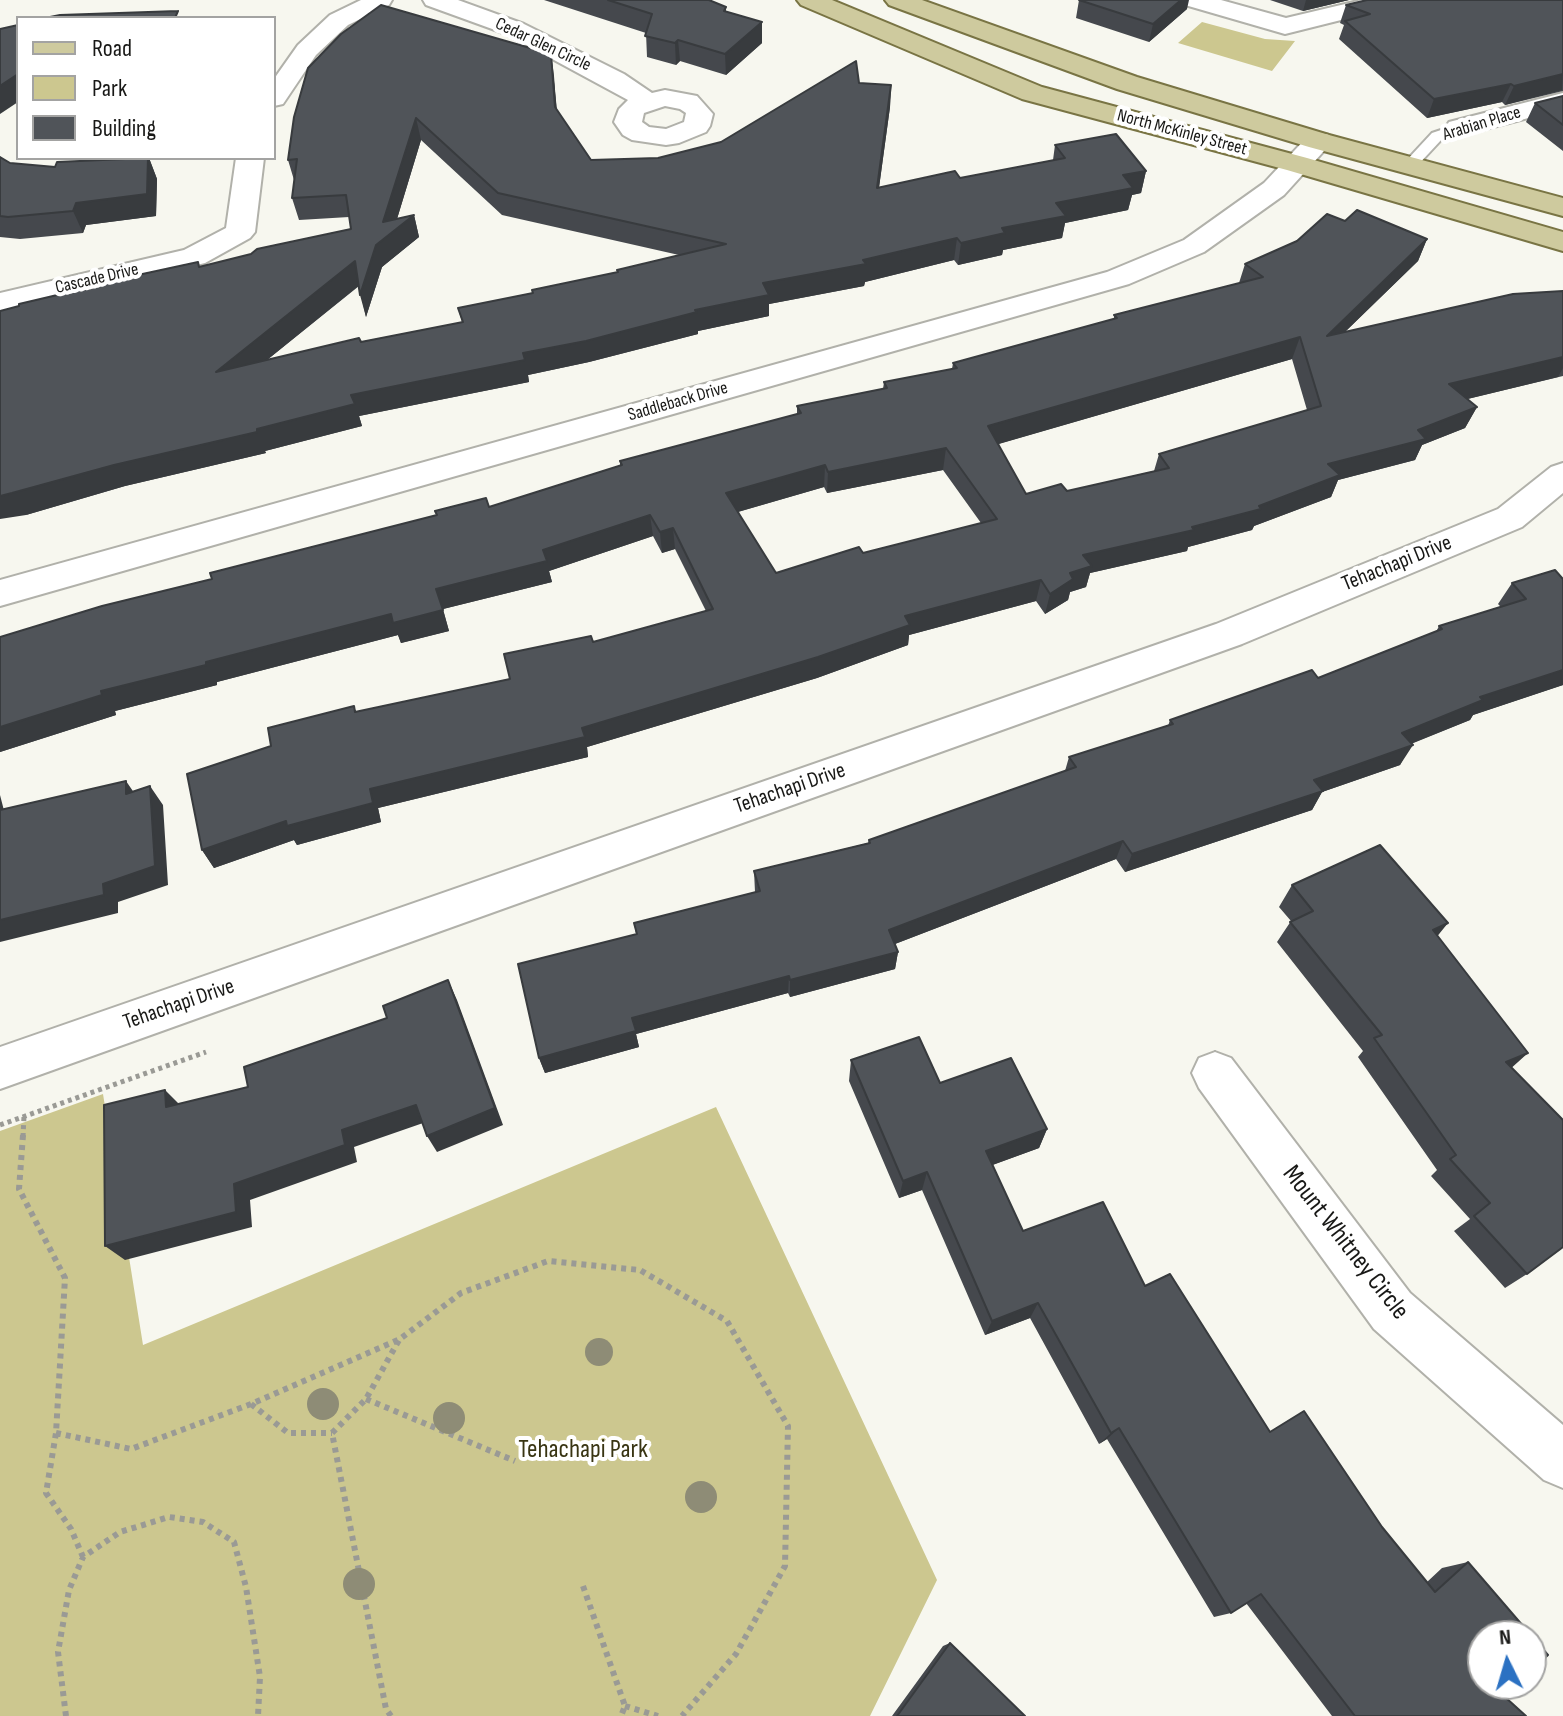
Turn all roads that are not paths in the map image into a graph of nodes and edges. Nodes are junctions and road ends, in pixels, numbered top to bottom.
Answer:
1 (380, 0) edge
2 (435, 0) edge
3 (810, 0) edge
4 (898, 0) edge
5 (1194, 0) edge
6 (1392, 0) edge
7 (276, 95) edge
8 (647, 101) dead end
9 (1563, 101) edge
10 (1459, 128) joint
11 (1308, 152) junction
12 (250, 160) edge
13 (1411, 164) junction
14 (1563, 207) edge
15 (1563, 242) edge
16 (0, 302) edge
17 (1563, 475) edge
18 (0, 593) edge
19 (0, 1068) edge
20 (1215, 1073) dead end
21 (1563, 1461) edge

1 - 7 street
2 - 8 street, Cedar Glen Circle
3 - 11 main road, North McKinley Street
4 - 11 main road, North McKinley Street
5 - 6 street
9 - 10 street, Arabian Place
10 - 13 lane, Arabian Place
11 - 13 main road, North McKinley Street
11 - 15 main road, North McKinley Street
11 - 18 street, Saddleback Drive
12 - 16 street, Cascade Drive
13 - 14 main road, North McKinley Street
17 - 19 street, Tehachapi Drive
20 - 21 street, Mount Whitney Circle

